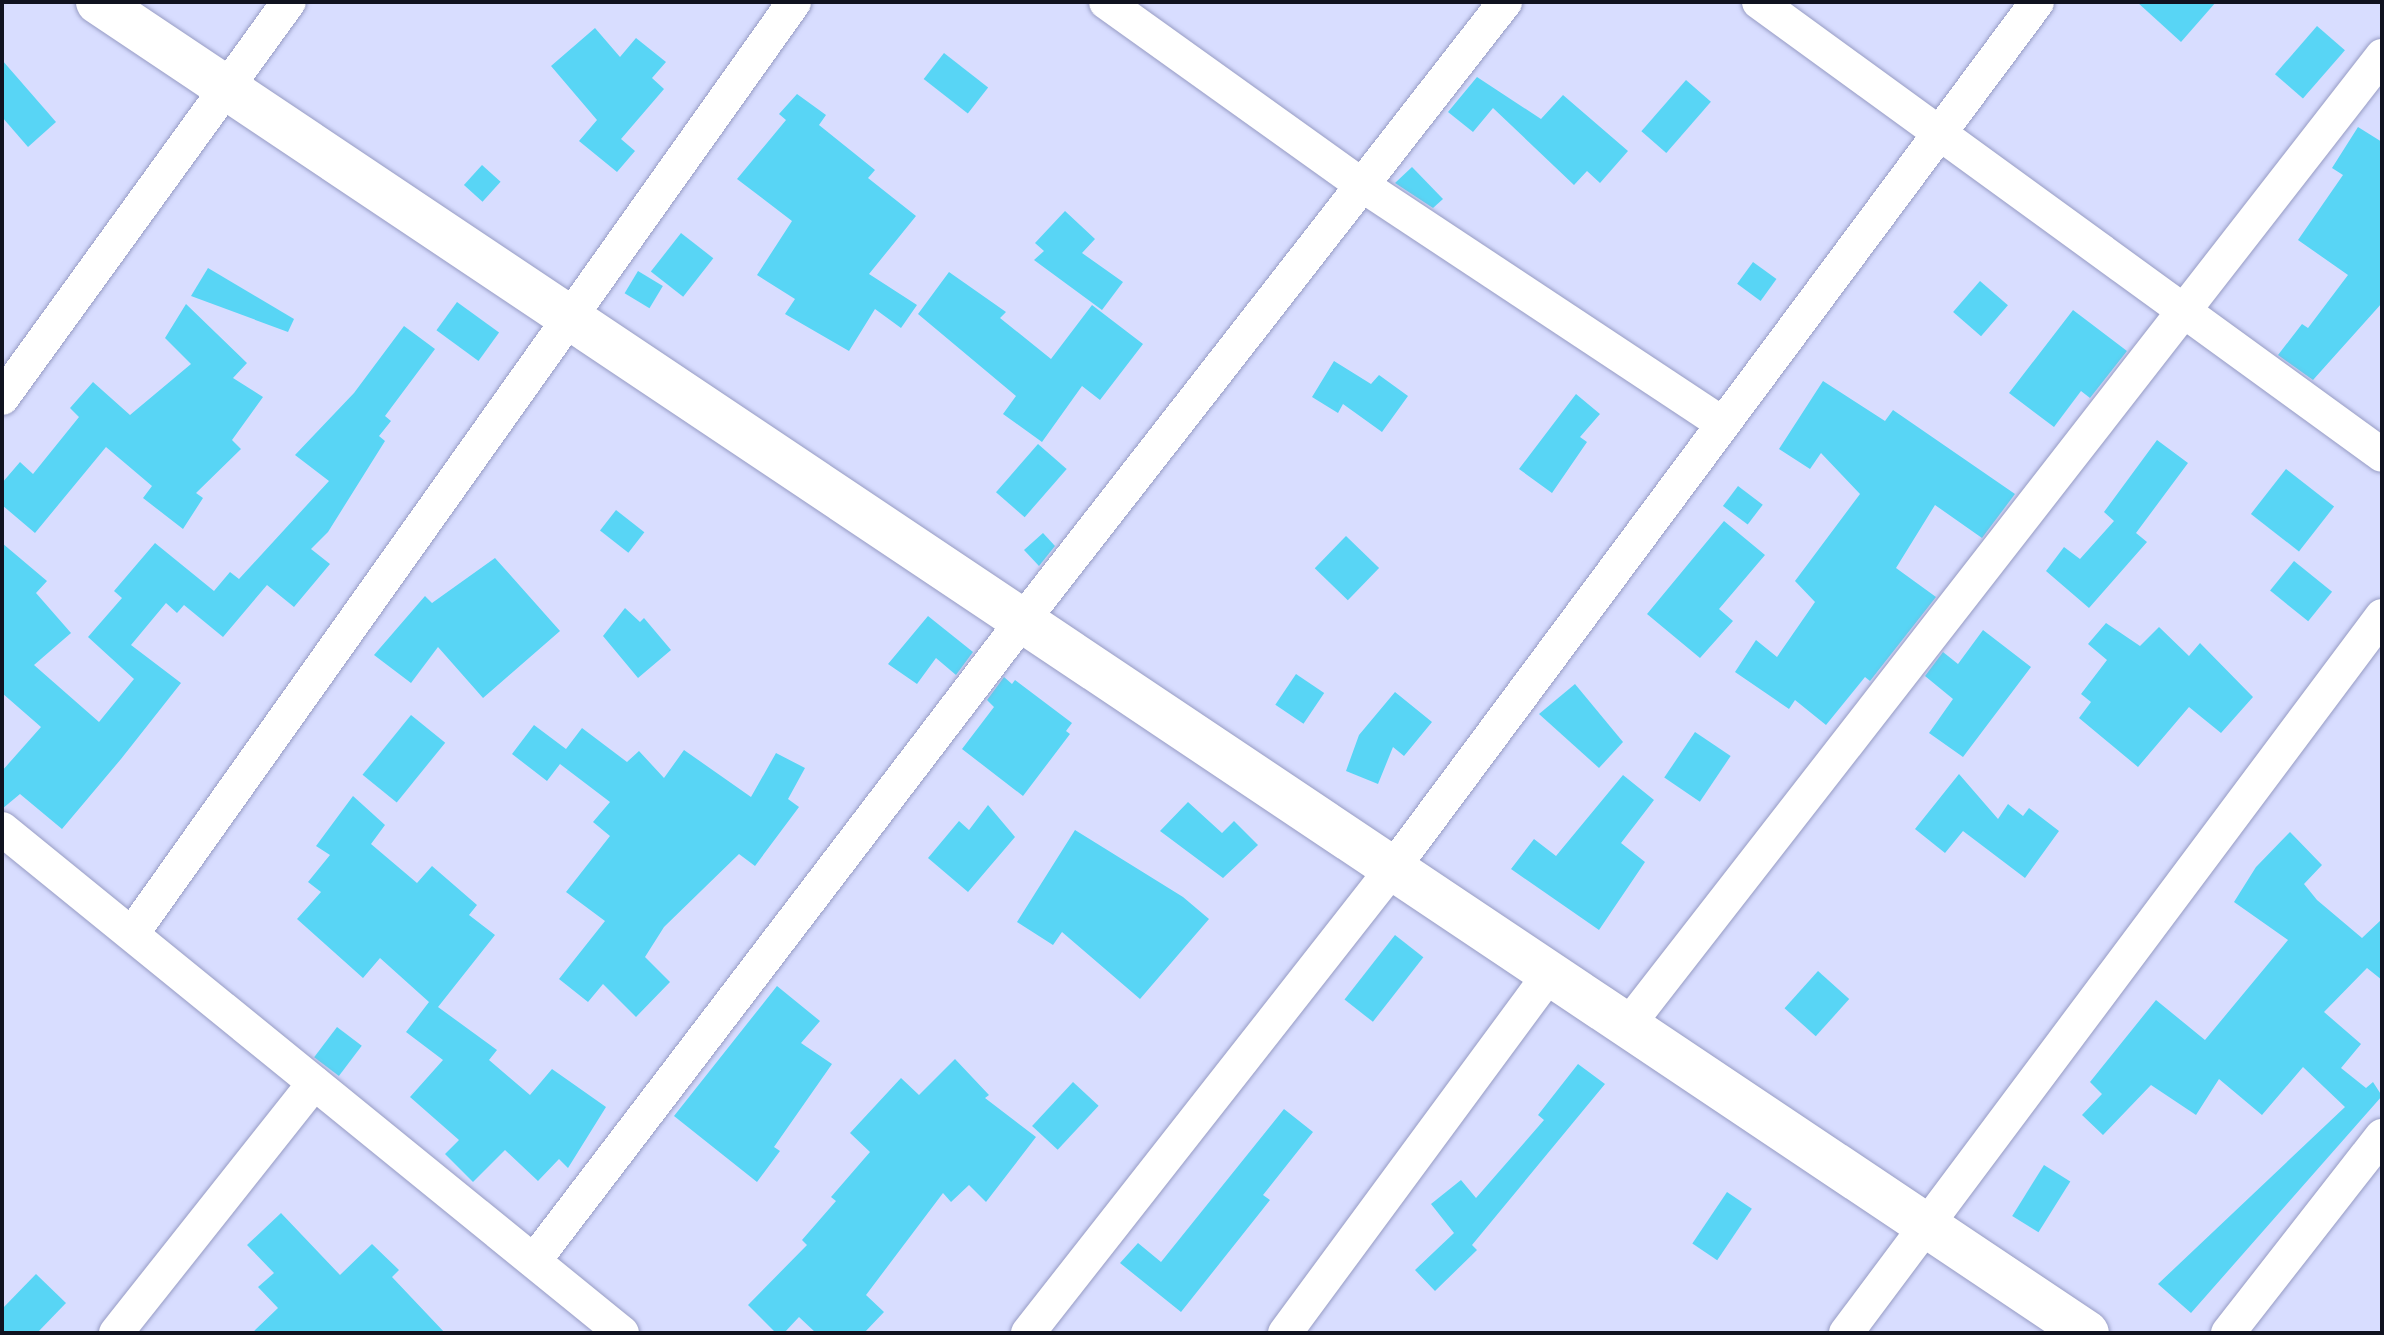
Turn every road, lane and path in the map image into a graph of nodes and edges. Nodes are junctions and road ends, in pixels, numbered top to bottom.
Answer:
1 (98, 2) edge
2 (289, 2) edge
3 (794, 2) edge
4 (1106, 2) edge
5 (1505, 2) edge
6 (1759, 2) edge
7 (2037, 2) edge
8 (2382, 56) edge
9 (231, 89) junction
10 (1938, 133) junction
11 (1362, 185) junction
12 (2181, 309) junction
13 (572, 318) junction
14 (2, 398) edge
15 (1722, 423) junction
16 (2382, 455) edge
17 (2382, 616) edge
18 (1023, 620) junction
19 (2, 829) edge
20 (1393, 868) junction
21 (132, 934) junction
22 (1550, 973) junction
23 (1628, 1025) junction
24 (314, 1083) junction
25 (2382, 1136) edge
26 (1928, 1227) junction
27 (534, 1261) junction
28 (116, 1333) edge
29 (622, 1333) edge
30 (1028, 1333) edge
31 (1285, 1333) edge
32 (1846, 1333) edge
33 (2087, 1333) edge
34 (2228, 1333) edge

1 - 9 main road
2 - 9 street
3 - 13 street
4 - 11 street
5 - 11 street
6 - 10 street
7 - 10 street
8 - 12 street
9 - 13 main road
9 - 14 street
10 - 12 street
10 - 15 street
11 - 15 street
11 - 18 street
12 - 16 street
12 - 23 street
13 - 18 main road
13 - 21 street
15 - 20 street
17 - 26 street
18 - 20 main road
18 - 27 street
19 - 21 street
20 - 22 main road
20 - 30 street
21 - 24 street
22 - 23 main road
22 - 31 street
23 - 26 main road
24 - 27 street
24 - 28 street
25 - 34 street
26 - 32 street
26 - 33 main road
27 - 29 street

